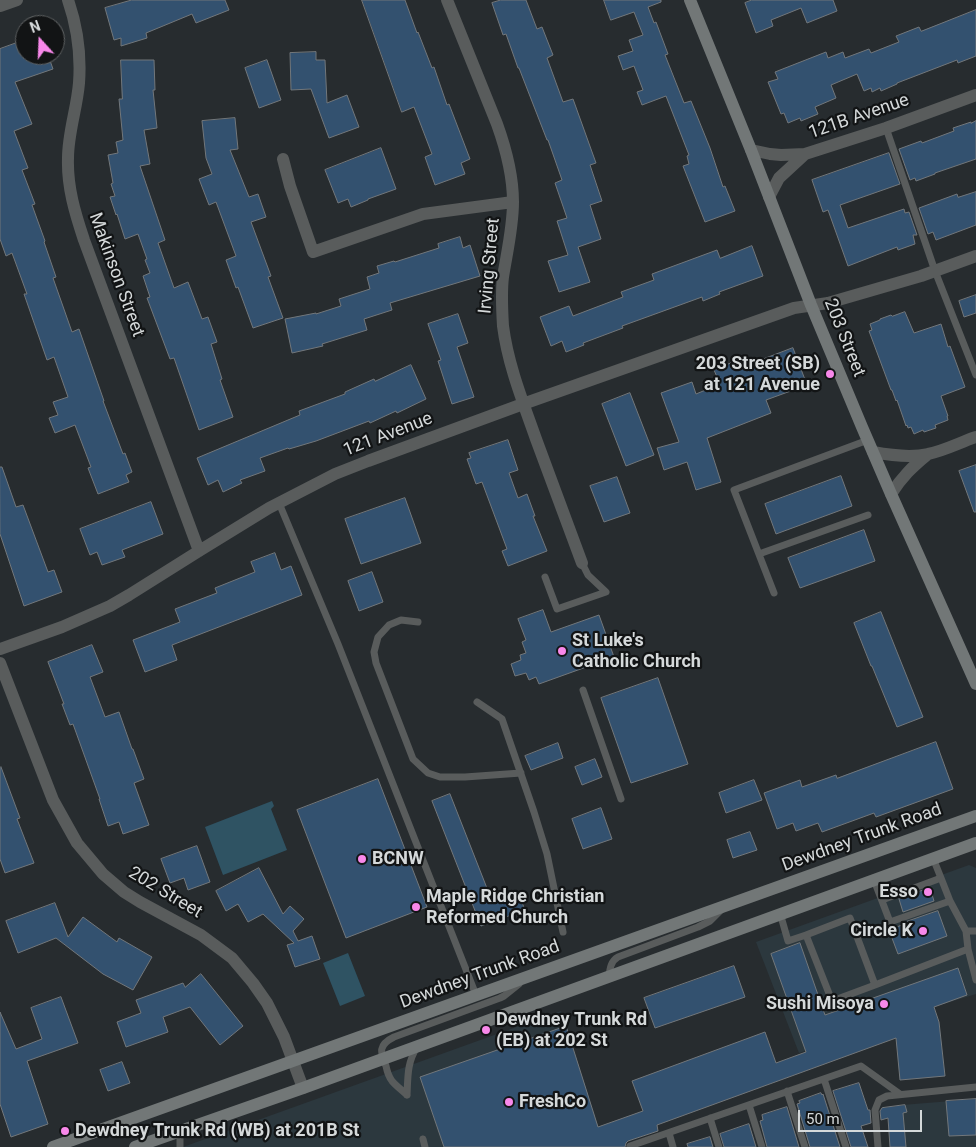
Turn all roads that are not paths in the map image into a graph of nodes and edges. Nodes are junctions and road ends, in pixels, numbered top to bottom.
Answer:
1 (17, 0) edge
2 (68, 0) edge
3 (447, 0) edge
4 (690, 0) edge
5 (0, 6) edge
6 (976, 95) edge
7 (886, 128) junction
8 (751, 150) junction
9 (805, 154) junction
10 (283, 159) dead end
11 (769, 197) junction
12 (513, 202) junction
13 (976, 256) edge
14 (935, 271) junction
15 (811, 305) junction
16 (976, 375) edge
17 (523, 404) junction
18 (976, 437) edge
19 (868, 440) junction
20 (873, 452) junction
21 (928, 454) junction
22 (890, 494) junction
23 (279, 503) junction
24 (868, 515) dead end
25 (199, 551) junction
26 (759, 554) junction
27 (582, 563) joint
28 (545, 577) dead end
29 (774, 593) dead end
30 (418, 622) dead end
31 (0, 649) edge
32 (0, 663) edge
33 (976, 684) edge
34 (583, 690) dead end
35 (477, 702) dead end
36 (521, 774) junction
37 (621, 799) dead end
38 (976, 816) edge
39 (976, 843) edge
40 (933, 858) junction
41 (941, 878) junction
42 (874, 880) junction
43 (882, 900) junction
44 (950, 901) junction
45 (727, 905) junction
46 (780, 914) junction
47 (966, 931) junction
48 (976, 931) edge
49 (564, 932) dead end
50 (806, 935) junction
51 (968, 950) junction
52 (608, 976) junction
53 (525, 978) junction
54 (976, 980) edge
55 (875, 985) junction
56 (476, 995) junction
57 (418, 1046) junction
58 (383, 1059) junction
59 (293, 1062) junction
60 (824, 1078) junction
61 (976, 1087) edge
62 (302, 1088) junction
63 (787, 1091) junction
64 (900, 1094) junction
65 (749, 1105) junction
66 (710, 1118) junction
67 (180, 1131) junction
68 (668, 1132) junction
69 (151, 1145) edge
70 (53, 1147) edge
71 (135, 1147) edge
72 (180, 1147) edge
73 (631, 1147) edge
74 (673, 1147) edge
75 (719, 1147) edge
76 (762, 1147) edge
77 (805, 1147) edge
78 (846, 1147) edge
79 (878, 1147) edge

1 - 5 street
2 - 25 street, Makinson Street
3 - 12 street, Irving Street
4 - 8 main road, 203 Street
6 - 7 street, 121B Avenue
7 - 9 street, 121B Avenue
7 - 14 lane
8 - 9 street, 121B Avenue
8 - 11 main road, 203 Street
9 - 11 street
10 - 12 street
11 - 15 main road, 203 Street
12 - 17 street, Irving Street
13 - 14 street, 121 Avenue
14 - 15 street, 121 Avenue
14 - 16 lane
15 - 17 street, 121 Avenue
15 - 19 main road, 203 Street
17 - 23 street, 121 Avenue
17 - 27 street, Irving Street
18 - 21 street
19 - 20 main road, 203 Street
19 - 26 lane
20 - 21 street
20 - 22 main road, 203 Street
21 - 22 street
22 - 33 main road, 203 Street
23 - 25 street, 121 Avenue
23 - 56 lane
24 - 26 lane
25 - 31 street, 121 Avenue
26 - 29 lane
27 - 28 lane
30 - 36 lane
32 - 59 street, 202 Street
34 - 37 lane
35 - 36 lane
36 - 49 lane
38 - 45 main road, Dewdney Trunk Road
39 - 40 main road
40 - 41 lane
40 - 42 main road
41 - 43 lane
41 - 44 lane
42 - 43 lane
42 - 46 main road
43 - 44 lane
44 - 47 lane
45 - 52 lane
45 - 53 main road, Dewdney Trunk Road
46 - 50 lane
46 - 52 main road
47 - 48 lane
47 - 51 lane
50 - 55 lane
50 - 55 lane
51 - 54 lane
51 - 55 lane
52 - 57 main road
53 - 56 main road, Dewdney Trunk Road
53 - 58 lane
56 - 59 main road, Dewdney Trunk Road
57 - 58 main road
57 - 58 lane
58 - 62 main road
59 - 62 street, 202 Street
59 - 70 main road, Dewdney Trunk Road
60 - 63 lane
60 - 64 lane
60 - 78 lane
61 - 64 lane
62 - 67 main road
63 - 65 lane
63 - 77 lane
64 - 79 lane
65 - 66 lane
65 - 76 lane
66 - 68 lane
66 - 75 lane
67 - 69 main road
67 - 72 lane
68 - 73 lane
68 - 74 lane
69 - 71 main road

